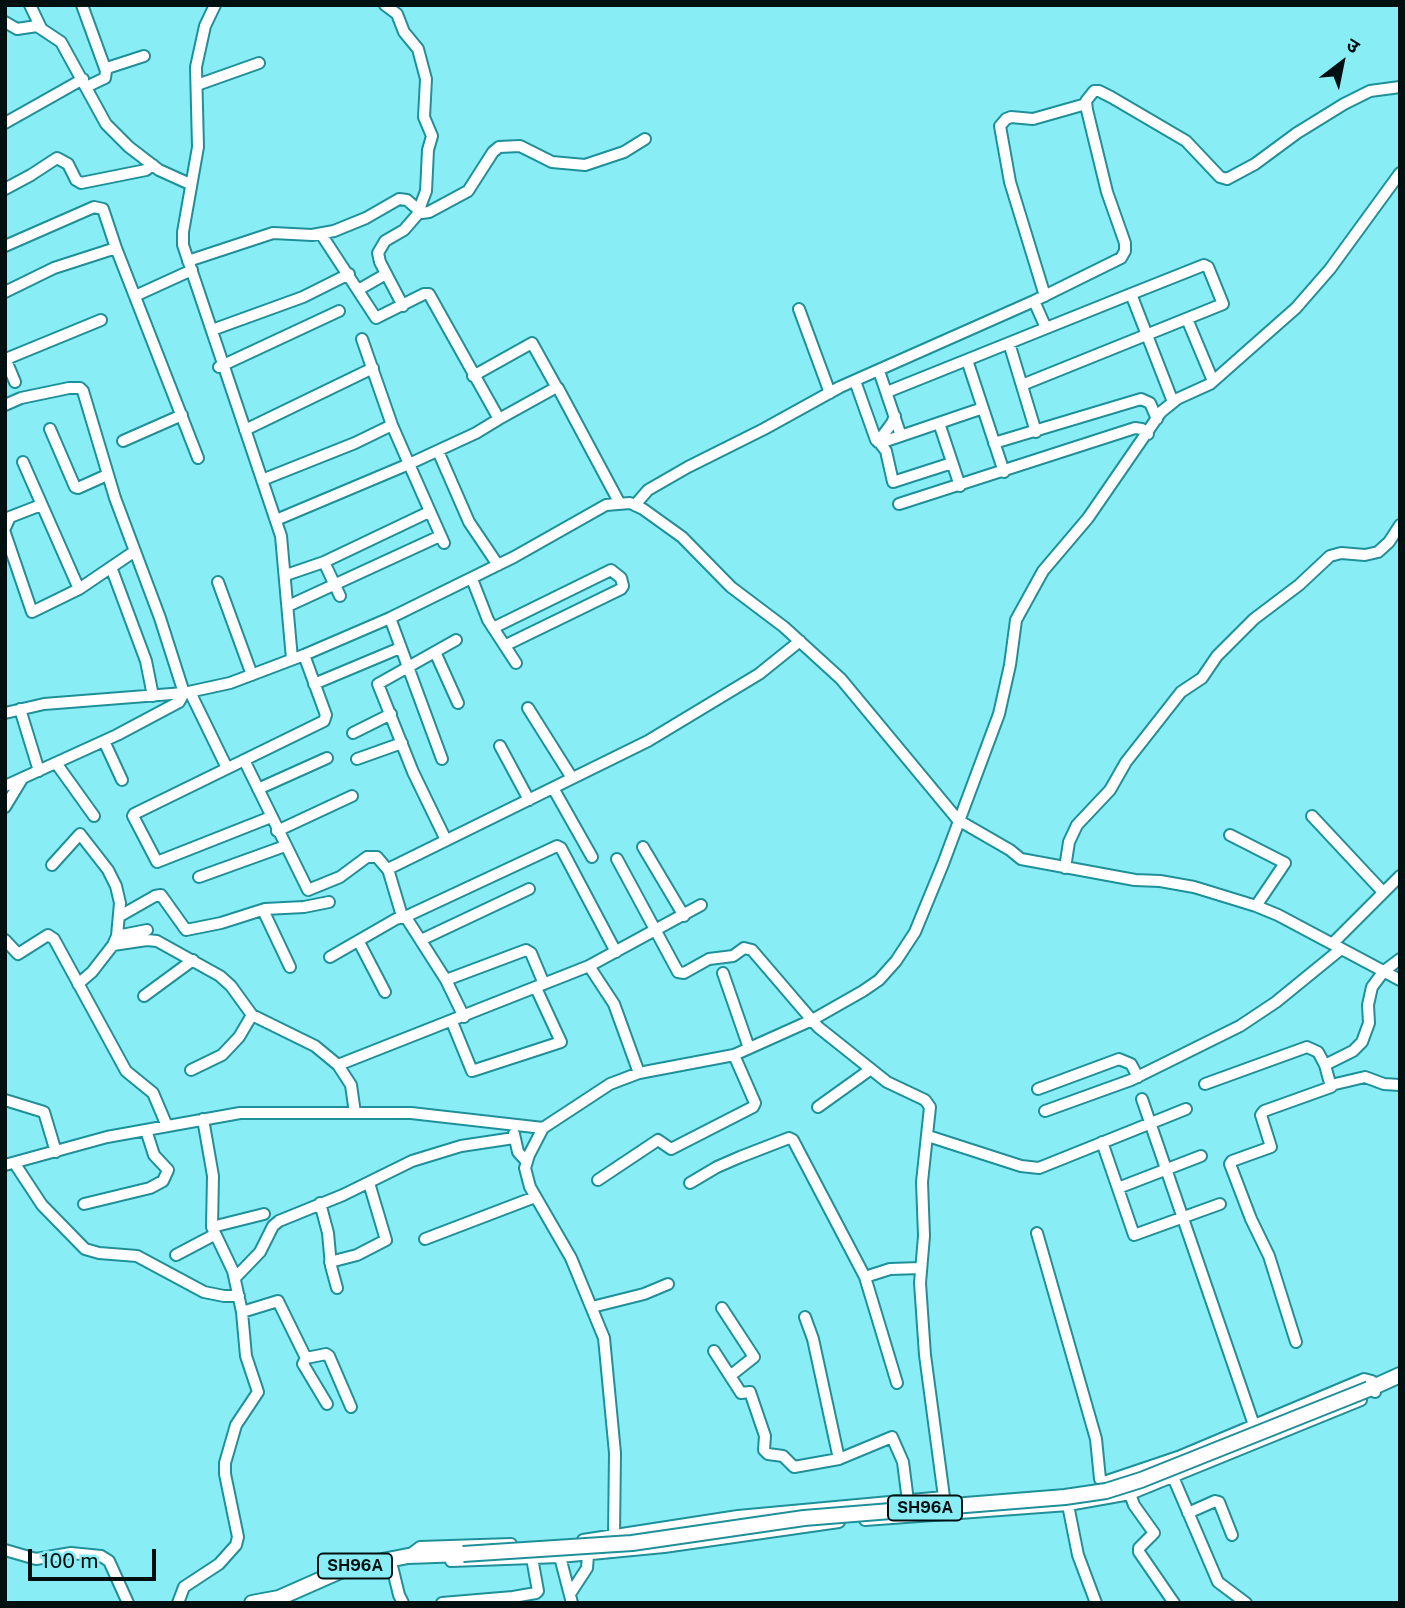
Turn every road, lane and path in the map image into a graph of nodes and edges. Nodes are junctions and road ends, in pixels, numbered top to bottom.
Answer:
1 (30, 5) edge
2 (82, 5) edge
3 (215, 5) edge
4 (385, 5) edge
5 (5, 22) edge
6 (41, 28) junction
7 (144, 56) dead end
8 (259, 63) dead end
9 (107, 71) junction
10 (84, 83) junction
11 (197, 85) junction
12 (1400, 87) edge
13 (1086, 104) junction
14 (5, 123) edge
15 (645, 139) dead end
16 (153, 165) junction
17 (1400, 173) edge
18 (190, 184) junction
19 (5, 189) edge
20 (419, 211) junction
21 (321, 234) junction
22 (5, 246) edge
23 (116, 248) junction
24 (190, 266) junction
25 (349, 274) junction
26 (386, 274) junction
27 (358, 290) junction
28 (5, 292) edge
29 (1131, 294) junction
30 (135, 296) junction
31 (1045, 296) junction
32 (1034, 301) junction
33 (403, 306) junction
34 (799, 309) dead end
35 (339, 312) dead end
36 (1187, 319) junction
37 (101, 320) dead end
38 (1046, 328) junction
39 (212, 330) junction
40 (1147, 335) junction
41 (1012, 338) junction
42 (362, 339) dead end
43 (5, 359) edge
44 (967, 360) junction
45 (221, 366) junction
46 (373, 368) junction
47 (879, 370) junction
48 (473, 376) junction
49 (855, 381) junction
50 (1213, 381) junction
51 (15, 382) dead end
52 (1022, 385) junction
53 (557, 388) junction
54 (887, 392) junction
55 (830, 393) junction
56 (1173, 402) junction
57 (5, 405) edge
58 (983, 408) junction
59 (181, 415) junction
60 (895, 416) junction
61 (499, 419) junction
62 (1157, 419) junction
63 (939, 423) junction
64 (392, 425) junction
65 (50, 429) dead end
66 (245, 430) junction
67 (1036, 432) junction
68 (1148, 434) junction
69 (901, 436) junction
70 (123, 441) dead end
71 (879, 442) junction
72 (994, 443) junction
73 (438, 451) junction
74 (198, 458) dead end
75 (23, 462) dead end
76 (952, 463) junction
77 (409, 464) junction
78 (1004, 472) junction
79 (107, 475) junction
80 (262, 480) junction
81 (960, 486) junction
82 (619, 502) junction
83 (899, 504) dead end
84 (41, 505) junction
85 (635, 505) junction
86 (429, 512) junction
87 (275, 520) junction
88 (1400, 525) edge
89 (6, 536) edge
90 (135, 551) junction
91 (324, 562) junction
92 (498, 565) junction
93 (111, 567) junction
94 (286, 575) junction
95 (472, 579) junction
96 (218, 582) dead end
97 (335, 585) junction
98 (79, 589) junction
99 (340, 596) dead end
100 (288, 606) junction
101 (390, 618) junction
102 (493, 628) junction
103 (456, 640) dead end
104 (800, 641) junction
105 (506, 645) junction
106 (400, 648) junction
107 (435, 652) junction
108 (298, 657) junction
109 (516, 663) dead end
110 (407, 667) junction
111 (252, 675) junction
112 (314, 684) junction
113 (187, 693) junction
114 (153, 696) junction
115 (458, 703) dead end
116 (528, 708) dead end
117 (20, 709) junction
118 (5, 713) edge
119 (391, 714) junction
120 (353, 733) dead end
121 (104, 741) junction
122 (402, 743) junction
123 (500, 746) dead end
124 (327, 758) dead end
125 (356, 759) dead end
126 (442, 759) dead end
127 (244, 760) junction
128 (56, 764) junction
129 (227, 768) junction
130 (39, 771) junction
131 (572, 778) junction
132 (22, 779) junction
133 (122, 780) dead end
134 (5, 786) edge
135 (553, 788) junction
136 (258, 789) junction
137 (352, 796) dead end
138 (529, 800) junction
139 (5, 807) edge
140 (94, 816) dead end
141 (1312, 816) dead end
142 (271, 817) junction
143 (958, 820) junction
144 (277, 831) junction
145 (1230, 835) dead end
146 (446, 840) junction
147 (285, 846) junction
148 (643, 847) dead end
149 (592, 857) dead end
150 (617, 859) dead end
151 (51, 865) dead end
152 (1065, 868) junction
153 (387, 870) junction
154 (1400, 876) edge
155 (199, 877) dead end
156 (528, 889) dead end
157 (1383, 892) junction
158 (329, 902) dead end
159 (701, 905) dead end
160 (1256, 906) junction
161 (263, 910) junction
162 (120, 916) junction
163 (405, 916) junction
164 (684, 916) junction
165 (147, 930) dead end
166 (656, 930) junction
167 (5, 940) edge
168 (421, 940) junction
169 (115, 941) junction
170 (359, 942) junction
171 (1337, 946) junction
172 (616, 952) junction
173 (330, 957) dead end
174 (1400, 959) edge
175 (193, 960) junction
176 (290, 967) dead end
177 (589, 967) junction
178 (1384, 971) junction
179 (723, 973) dead end
180 (446, 980) junction
181 (1400, 980) edge
182 (78, 984) junction
183 (540, 986) junction
184 (385, 992) dead end
185 (144, 996) dead end
186 (252, 1015) junction
187 (464, 1017) junction
188 (812, 1020) junction
189 (452, 1022) junction
190 (750, 1048) junction
191 (734, 1055) junction
192 (338, 1065) junction
193 (1325, 1065) junction
194 (871, 1069) junction
195 (191, 1070) dead end
196 (639, 1073) junction
197 (1138, 1077) junction
198 (1205, 1084) dead end
199 (1400, 1085) edge
200 (1331, 1086) junction
201 (1038, 1088) dead end
202 (1142, 1099) dead end
203 (5, 1100) edge
204 (818, 1107) dead end
205 (1186, 1110) dead end
206 (1045, 1111) dead end
207 (355, 1113) junction
208 (203, 1119) junction
209 (495, 1122) junction
210 (1149, 1124) junction
211 (516, 1125) junction
212 (167, 1126) junction
213 (543, 1128) junction
214 (146, 1130) junction
215 (928, 1136) junction
216 (514, 1139) junction
217 (1102, 1142) junction
218 (56, 1152) junction
219 (1201, 1156) dead end
220 (527, 1161) junction
221 (10, 1165) edge
222 (1164, 1169) junction
223 (598, 1180) dead end
224 (369, 1182) junction
225 (690, 1183) dead end
226 (1118, 1188) junction
227 (535, 1197) junction
228 (320, 1203) junction
229 (84, 1204) dead end
230 (1220, 1204) dead end
231 (264, 1214) dead end
232 (1182, 1219) junction
233 (213, 1231) junction
234 (1037, 1233) dead end
235 (425, 1239) dead end
236 (176, 1255) dead end
237 (330, 1262) junction
238 (921, 1268) junction
239 (865, 1277) junction
240 (234, 1278) junction
241 (668, 1284) dead end
242 (337, 1288) dead end
243 (239, 1296) junction
244 (592, 1307) junction
245 (722, 1308) dead end
246 (242, 1312) junction
247 (806, 1317) dead end
248 (1296, 1342) dead end
249 (714, 1351) dead end
250 (306, 1358) junction
251 (1400, 1375) edge
252 (730, 1376) junction
253 (897, 1383) dead end
254 (1372, 1387) junction
255 (327, 1404) dead end
256 (351, 1407) dead end
257 (1254, 1425) junction
258 (839, 1459) junction
259 (1172, 1477) junction
260 (1130, 1494) junction
261 (944, 1497) junction
262 (908, 1501) junction
263 (1069, 1505) junction
264 (946, 1513) junction
265 (1188, 1513) junction
266 (1232, 1535) dead end
267 (614, 1536) junction
268 (5, 1549) edge
269 (611, 1552) junction
270 (589, 1555) junction
271 (408, 1556) junction
272 (560, 1557) junction
273 (390, 1558) junction
274 (532, 1558) junction
275 (571, 1598) edge
276 (128, 1603) edge
277 (178, 1603) edge
278 (252, 1603) edge
279 (403, 1603) edge
280 (442, 1603) edge
281 (1096, 1603) edge
282 (1174, 1603) edge
283 (1246, 1603) edge

1 - 6 street
2 - 9 street
3 - 11 street
4 - 20 street
5 - 6 street
6 - 10 street
7 - 9 street
8 - 11 street
9 - 10 street
10 - 14 street
10 - 16 street
11 - 18 street
12 - 13 street
13 - 31 street
13 - 31 street
15 - 20 street
16 - 18 street
16 - 19 street
17 - 50 street
18 - 24 street
20 - 21 street
20 - 26 street
21 - 24 street
21 - 25 street
22 - 23 street
23 - 28 street
23 - 30 street
24 - 30 street
24 - 39 street
25 - 27 street
25 - 39 street
26 - 27 street
26 - 33 street
27 - 33 street
29 - 36 street
29 - 38 street
29 - 40 street
30 - 59 street
31 - 32 street
32 - 38 street
32 - 47 street
33 - 48 street
34 - 55 street
35 - 45 street
36 - 40 street
36 - 50 street
37 - 43 street
38 - 41 street
39 - 45 street
40 - 52 street
40 - 56 street
41 - 44 street
41 - 52 street
42 - 46 street
43 - 51 street
44 - 54 street
44 - 58 street
45 - 66 street
46 - 64 street
46 - 66 street
47 - 49 street
47 - 54 street
48 - 53 street
48 - 61 street
49 - 55 street
49 - 71 street
50 - 56 street
52 - 67 street
53 - 61 street
53 - 82 street
54 - 60 street
55 - 85 street
56 - 62 street
57 - 79 street
58 - 63 street
58 - 72 street
59 - 70 street
59 - 74 street
60 - 69 street
60 - 71 street
61 - 73 street
62 - 67 street
62 - 68 street
63 - 69 street
63 - 76 street
64 - 77 street
64 - 80 street
65 - 79 street
66 - 80 street
67 - 72 street
68 - 78 street
68 - 143 street
69 - 71 street
71 - 76 street
72 - 78 street
73 - 77 street
73 - 92 street
75 - 84 street
76 - 81 street
77 - 86 street
77 - 87 street
78 - 81 street
79 - 90 street
80 - 87 street
81 - 83 street
82 - 85 street
82 - 92 street
84 - 89 street
84 - 98 street
85 - 104 street
86 - 91 street
86 - 97 street
87 - 94 street
88 - 152 street
89 - 98 street
90 - 93 street
90 - 113 street
91 - 94 street
91 - 97 street
92 - 95 street
93 - 98 street
93 - 114 street
94 - 100 street
95 - 101 street
95 - 102 street
96 - 111 street
97 - 99 street
97 - 100 street
100 - 108 street
101 - 106 street
101 - 108 street
102 - 105 street
102 - 105 street
103 - 107 street
104 - 131 street
104 - 143 street
105 - 109 street
106 - 110 street
106 - 112 street
107 - 110 street
107 - 115 street
108 - 111 street
108 - 112 street
110 - 119 street
110 - 126 street
111 - 113 street
112 - 127 street
113 - 114 street
113 - 121 street
113 - 129 street
114 - 117 street
116 - 131 street
117 - 118 street
117 - 130 street
119 - 120 street
119 - 122 street
121 - 128 street
121 - 133 street
122 - 125 street
122 - 146 street
123 - 138 street
124 - 136 street
127 - 129 street
127 - 136 street
128 - 130 street
128 - 140 street
129 - 142 street
130 - 132 street
131 - 135 street
132 - 134 street
132 - 139 street
135 - 138 street
135 - 149 street
136 - 142 street
137 - 144 street
138 - 146 street
141 - 157 street
142 - 144 street
143 - 152 street
143 - 188 street
144 - 147 street
145 - 160 street
146 - 153 street
147 - 153 street
147 - 155 street
148 - 164 street
150 - 166 street
151 - 162 street
152 - 160 street
153 - 163 street
154 - 157 street
156 - 168 street
157 - 171 street
158 - 161 street
159 - 164 street
160 - 171 street
161 - 162 street
161 - 176 street
162 - 169 street
163 - 168 street
163 - 170 street
163 - 172 street
164 - 166 street
165 - 169 street
166 - 172 street
166 - 188 street
167 - 182 street
168 - 180 street
169 - 175 street
169 - 182 street
170 - 173 street
170 - 184 street
171 - 178 street
171 - 197 street
172 - 177 street
174 - 178 street
175 - 185 street
175 - 186 street
177 - 183 street
177 - 196 street
178 - 181 street
178 - 193 street
179 - 190 street
180 - 183 street
180 - 187 street
182 - 212 street
183 - 187 street
183 - 189 street
186 - 192 street
186 - 195 street
187 - 189 street
188 - 190 street
188 - 194 street
189 - 192 street
190 - 191 street
191 - 196 street
191 - 223 street
192 - 207 street
193 - 198 street
193 - 200 street
194 - 204 street
194 - 215 street
196 - 213 street
197 - 201 street
197 - 206 street
199 - 200 street
200 - 248 street
202 - 210 street
203 - 218 street
205 - 210 street
207 - 208 street
207 - 209 street
208 - 212 street
208 - 233 street
209 - 211 street
209 - 216 street
210 - 217 street
210 - 222 street
211 - 213 street
211 - 216 street
212 - 214 street
213 - 220 street
214 - 218 street
214 - 229 street
215 - 217 street
215 - 238 street
216 - 220 street
216 - 224 street
217 - 226 street
218 - 221 street
219 - 222 street
220 - 227 street
221 - 243 street
222 - 226 street
222 - 232 street
224 - 228 street
224 - 237 street
225 - 239 street
226 - 232 street
227 - 235 street
227 - 244 street
228 - 237 street
228 - 240 street
230 - 232 street
231 - 233 street
232 - 257 street
233 - 236 street
233 - 240 street
234 - 257 street
237 - 242 street
238 - 239 street
238 - 261 street
239 - 253 street
240 - 243 street
241 - 244 street
243 - 246 street
244 - 267 street
245 - 252 street
246 - 250 street
246 - 277 street
247 - 258 street
249 - 252 street
250 - 255 street
250 - 256 street
251 - 254 main road, SH96A
252 - 258 street
254 - 257 street
254 - 259 street
254 - 271 main road, SH96A, bridge
258 - 262 street
259 - 260 street
259 - 265 street
260 - 263 street
260 - 282 street
261 - 262 street
261 - 264 street
262 - 267 street
263 - 264 street
263 - 281 street
264 - 269 street
265 - 266 street
265 - 283 street
267 - 269 street
267 - 271 street
268 - 276 street
269 - 270 street
270 - 272 street
270 - 275 street
271 - 273 main road, SH96A
271 - 274 street
272 - 274 street
272 - 275 street
273 - 278 main road, SH96A
273 - 279 street
274 - 280 street

